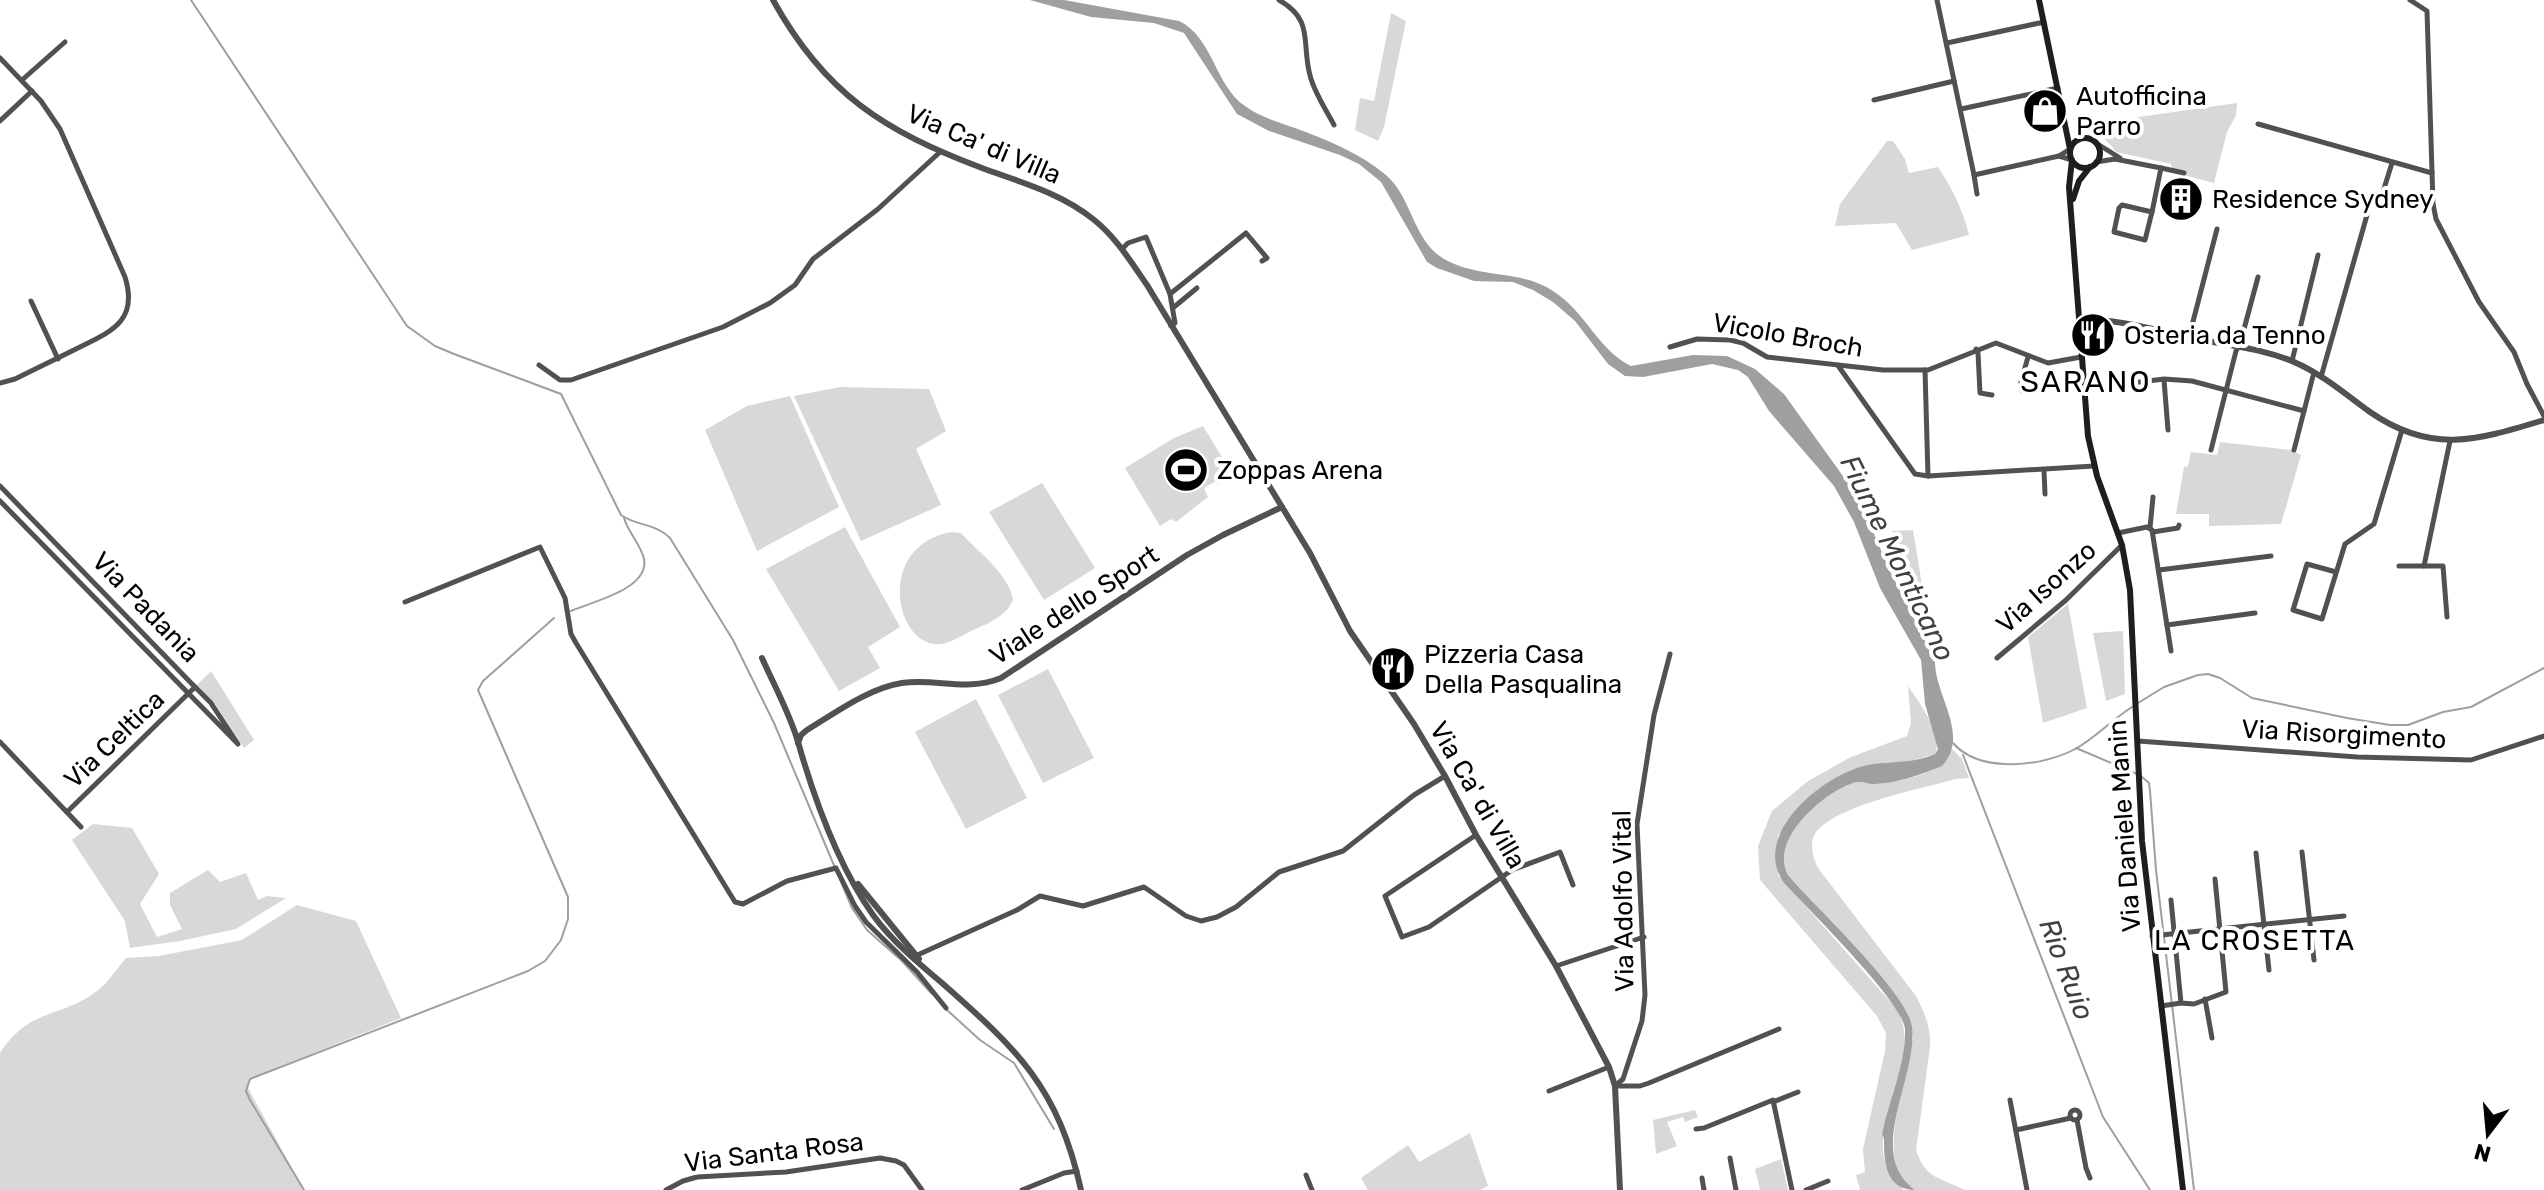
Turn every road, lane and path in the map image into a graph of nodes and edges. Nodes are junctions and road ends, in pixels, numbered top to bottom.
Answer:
1 (773, 0) edge
2 (1279, 0) edge
3 (1937, 0) edge
4 (2039, 0) edge
5 (2410, 0) edge
6 (2044, 22) junction
7 (65, 42) dead end
8 (1947, 43) junction
9 (0, 58) edge
10 (22, 80) junction
11 (1954, 81) junction
12 (2058, 88) junction
13 (32, 91) junction
14 (1874, 100) dead end
15 (1961, 109) junction
16 (2063, 115) junction
17 (0, 121) edge
18 (2258, 124) dead end
19 (1334, 125) dead end
20 (2080, 138) junction
21 (2096, 143) junction
22 (2070, 149) junction
23 (940, 152) junction
24 (2059, 156) junction
25 (2072, 160) junction
26 (2125, 160) junction
27 (2392, 163) junction
28 (2093, 164) junction
29 (2161, 168) junction
30 (2184, 173) dead end
31 (2432, 173) junction
32 (1974, 175) junction
33 (1977, 194) dead end
34 (2071, 210) junction
35 (2152, 212) junction
36 (2217, 229) dead end
37 (1122, 249) junction
38 (2318, 255) dead end
39 (1271, 264) dead end
40 (2258, 277) dead end
41 (1197, 288) dead end
42 (1170, 294) junction
43 (31, 301) dead end
44 (1174, 307) junction
45 (2079, 319) junction
46 (1171, 326) junction
47 (2189, 337) junction
48 (1670, 347) dead end
49 (2238, 347) junction
50 (1976, 349) junction
51 (2028, 357) junction
52 (2081, 357) junction
53 (58, 359) junction
54 (2292, 361) junction
55 (539, 365) dead end
56 (1839, 367) junction
57 (1925, 370) junction
58 (2317, 377) junction
59 (2164, 379) junction
60 (0, 383) edge
61 (2035, 389) dead end
62 (2083, 389) junction
63 (2227, 390) junction
64 (1992, 395) dead end
65 (2304, 411) junction
66 (2544, 418) edge
67 (2168, 430) dead end
68 (2402, 430) junction
69 (2450, 441) junction
70 (2211, 450) dead end
71 (2294, 450) dead end
72 (2094, 466) junction
73 (2044, 471) junction
74 (1928, 476) junction
75 (0, 486) edge
76 (2045, 494) dead end
77 (2153, 497) dead end
78 (11, 498) junction
79 (1, 505) edge
80 (1282, 507) junction
81 (2179, 525) dead end
82 (2152, 530) junction
83 (2118, 533) junction
84 (2122, 545) junction
85 (2271, 556) dead end
86 (2399, 566) dead end
87 (2424, 566) junction
88 (2159, 570) junction
89 (2336, 572) junction
90 (113, 602) junction
91 (405, 602) dead end
92 (106, 609) junction
93 (2255, 613) dead end
94 (2447, 617) dead end
95 (2167, 625) junction
96 (2171, 651) dead end
97 (1670, 654) dead end
98 (762, 658) dead end
99 (1997, 658) dead end
100 (195, 687) junction
101 (189, 694) junction
102 (2544, 736) edge
103 (2138, 741) junction
104 (0, 742) edge
105 (798, 743) junction
106 (1445, 776) junction
107 (67, 812) junction
108 (81, 827) dead end
109 (1476, 835) junction
110 (2302, 852) dead end
111 (2256, 853) dead end
112 (1502, 877) junction
113 (2215, 879) dead end
114 (1573, 885) dead end
115 (2171, 900) dead end
116 (876, 914) junction
117 (2344, 916) dead end
118 (2309, 920) junction
119 (866, 922) junction
120 (2264, 925) junction
121 (2219, 929) junction
122 (2172, 934) junction
123 (2155, 936) junction
124 (1644, 937) junction
125 (913, 956) junction
126 (2314, 960) dead end
127 (1556, 966) junction
128 (2269, 970) dead end
129 (2205, 999) junction
130 (2180, 1003) junction
131 (2162, 1005) junction
132 (946, 1008) dead end
133 (1779, 1029) dead end
134 (2212, 1038) dead end
135 (1609, 1067) junction
136 (1615, 1086) junction
137 (1549, 1091) dead end
138 (1798, 1092) dead end
139 (2010, 1100) dead end
140 (1773, 1102) junction
141 (1696, 1129) dead end
142 (2016, 1130) junction
143 (1730, 1158) dead end
144 (1077, 1171) junction
145 (1306, 1175) dead end
146 (1702, 1178) dead end
147 (2090, 1178) dead end
148 (1828, 1181) dead end
149 (666, 1190) edge
150 (922, 1190) edge
151 (1022, 1190) edge
152 (1081, 1190) edge
153 (1312, 1190) edge
154 (1620, 1190) edge
155 (1704, 1190) edge
156 (1736, 1190) edge
157 (1792, 1190) edge
158 (1806, 1190) edge
159 (2027, 1190) edge
160 (2183, 1190) edge

1 - 23 street, Via Ca' di Villa
2 - 19 street
3 - 8 street
4 - 6 main road
5 - 31 street
6 - 8 street
6 - 12 main road
7 - 10 street
8 - 11 street
9 - 10 street
10 - 13 street
11 - 14 street
11 - 15 street
12 - 15 street
12 - 16 main road
13 - 17 street
13 - 53 street
15 - 32 street
16 - 20 main road
16 - 22 main road
18 - 27 street
20 - 21 main road
20 - 22 main road
21 - 26 street
21 - 28 main road
22 - 24 street
22 - 25 main road
23 - 37 street, Via Ca' di Villa
23 - 55 street
24 - 25 street
24 - 32 street
25 - 28 main road
25 - 34 main road, Via Daniele Manin
26 - 28 street
26 - 29 street
27 - 31 street
27 - 58 street
28 - 34 main road
29 - 30 street
29 - 35 street
31 - 66 street
32 - 33 street
34 - 45 main road, Via Daniele Manin
35 - 35 street
36 - 47 street
37 - 42 street
37 - 46 street, Via Ca' di Villa
38 - 54 street
39 - 42 street
40 - 49 street
41 - 44 street
42 - 44 street
43 - 53 street
44 - 46 street
45 - 47 street
45 - 52 main road, Via Daniele Manin
46 - 80 street, Via Ca' di Villa
47 - 49 street
48 - 56 street, Vicolo Broch
49 - 54 street
49 - 63 street
50 - 51 street, Vicolo Broch
50 - 57 street, Vicolo Broch
50 - 64 street
51 - 52 street, Vicolo Broch
51 - 61 street
52 - 62 main road, Via Daniele Manin
53 - 60 street
54 - 58 street
56 - 57 street, Vicolo Broch
56 - 74 street
57 - 74 street
58 - 65 street
58 - 68 street
59 - 62 street
59 - 63 street
59 - 67 street
62 - 72 main road, Via Daniele Manin
63 - 65 street
63 - 70 street
65 - 71 street
66 - 69 street
68 - 69 street
68 - 89 street
69 - 87 street
72 - 73 street
72 - 83 main road, Via Daniele Manin
73 - 74 street
73 - 76 street
75 - 78 street, Via Padania
77 - 82 street
78 - 79 street, Via Padania
78 - 90 street, Via Padania
79 - 92 street, Via Padania
80 - 105 street, Viale dello Sport
80 - 106 street, Via Ca' di Villa
81 - 82 street
82 - 83 street
82 - 88 street
83 - 84 main road, Via Daniele Manin
84 - 99 street, Via Isonzo
84 - 103 main road, Via Daniele Manin
85 - 88 street
86 - 87 street
87 - 94 street
88 - 95 street
89 - 89 street
90 - 92 street
90 - 100 street, Via Padania
91 - 119 street
92 - 101 street, Via Padania
93 - 95 street
95 - 96 street
97 - 124 street, Via Adolfo Vital
98 - 105 street
100 - 101 street, Via Padania
100 - 101 street
101 - 107 street, Via Celtica
102 - 103 street, Via Risorgimento
103 - 123 main road, Via Daniele Manin
104 - 107 street, Via Celtica
105 - 116 street
106 - 109 street, Via Ca' di Villa
106 - 125 street
107 - 108 street, Via Celtica
109 - 112 street, Via Ca' di Villa
109 - 112 street
110 - 118 street
111 - 120 street
112 - 114 street
112 - 127 street, Via Ca' di Villa
113 - 121 street
115 - 122 street
116 - 119 street
116 - 125 street
117 - 118 street
118 - 120 street
118 - 126 street
119 - 132 street
120 - 121 street
120 - 128 street
121 - 122 street
121 - 129 street
122 - 123 street
122 - 130 street
123 - 131 main road, Via Daniele Manin
124 - 127 street
124 - 136 street, Via Adolfo Vital
125 - 144 street
127 - 135 street, Via Ca' di Villa
129 - 130 street
129 - 134 street
130 - 131 street
131 - 160 main road, Via Daniele Manin
133 - 136 street
135 - 136 street, Via Ca' di Villa
135 - 137 street
136 - 154 street, Via Adolfo Vital
138 - 140 street
139 - 142 street
140 - 141 street
140 - 157 street
142 - 147 street
142 - 159 street
143 - 156 street
144 - 151 street
144 - 152 street
145 - 153 street
146 - 155 street
148 - 158 street
149 - 150 street, Via Santa Rosa

